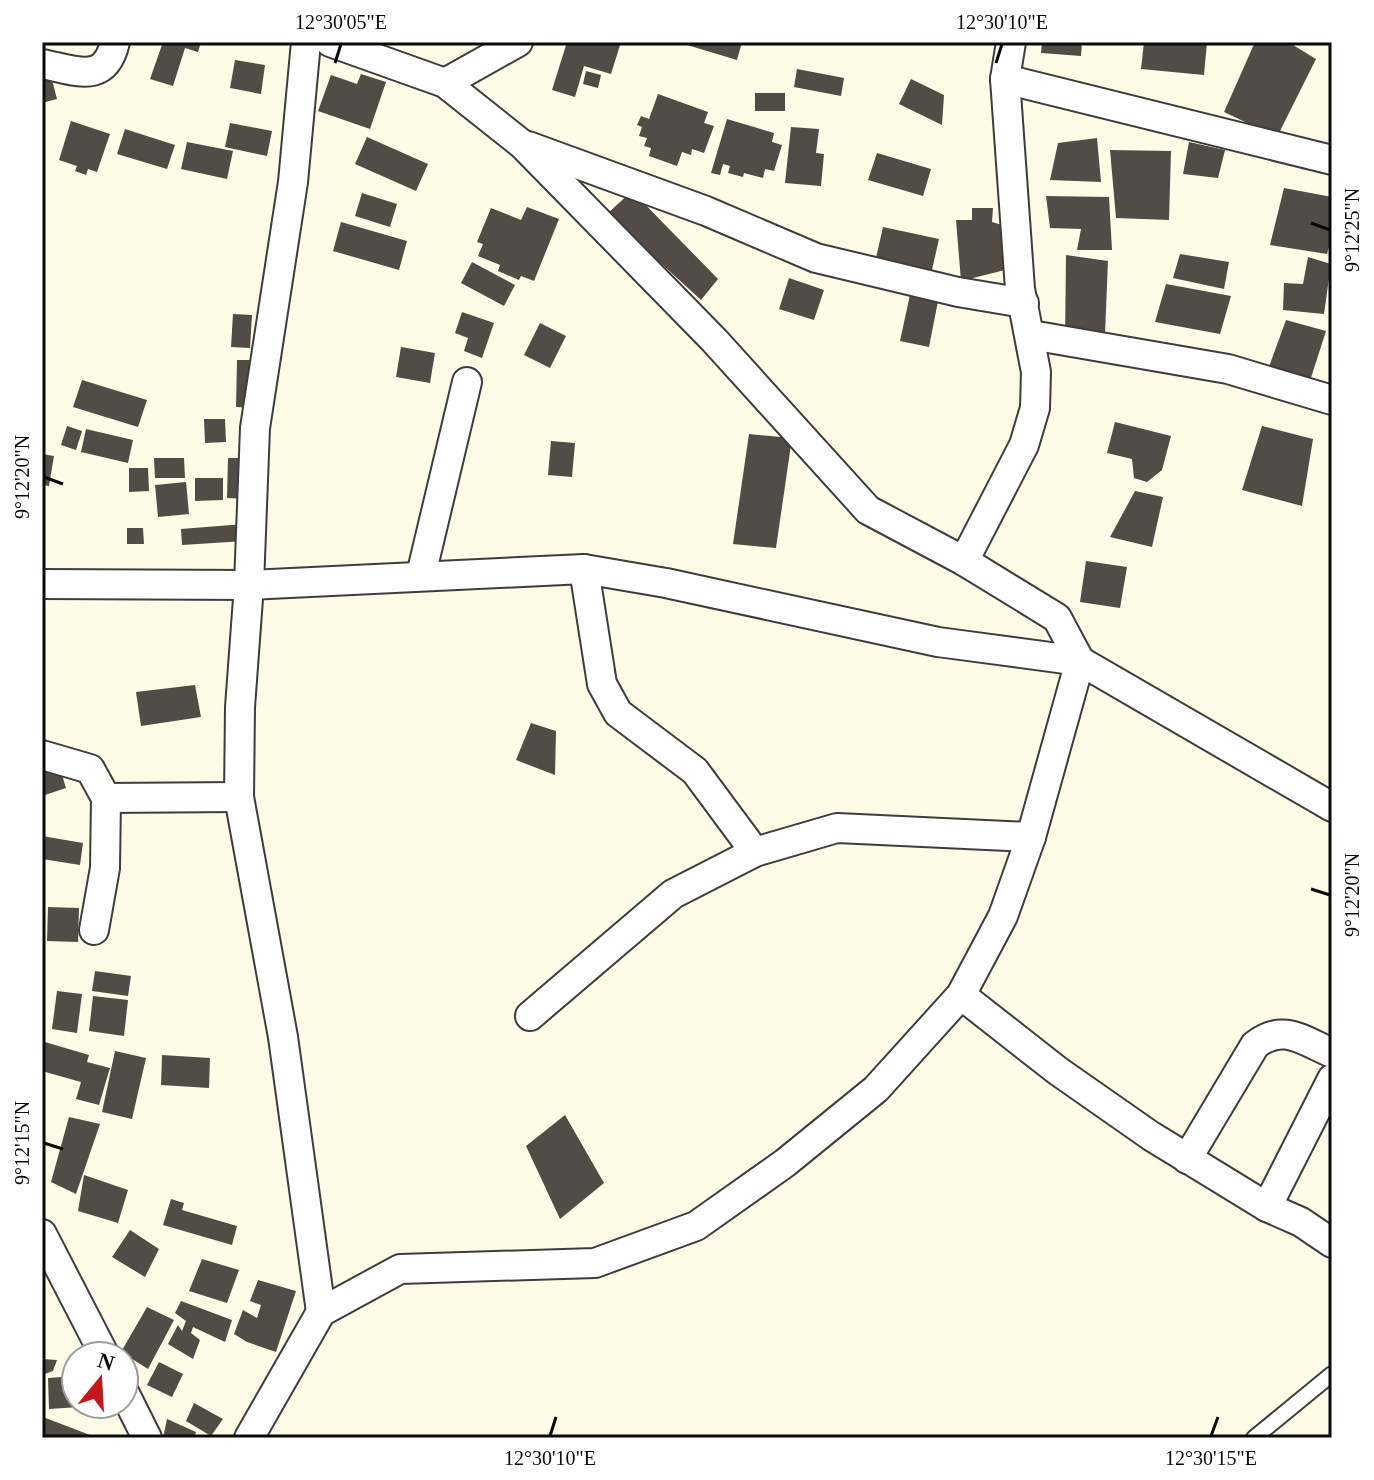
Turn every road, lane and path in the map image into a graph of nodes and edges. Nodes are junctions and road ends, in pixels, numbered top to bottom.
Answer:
1 (115, 42) edge
2 (306, 42) edge
3 (330, 42) edge
4 (518, 42) edge
5 (1011, 42) edge
6 (42, 64) edge
7 (1005, 79) junction
8 (445, 83) junction
9 (523, 145) junction
10 (1331, 154) edge
11 (1024, 303) junction
12 (1031, 335) junction
13 (467, 382) dead end
14 (1332, 400) edge
15 (964, 561) junction
16 (584, 569) junction
17 (421, 575) junction
18 (42, 584) edge
19 (249, 585) junction
20 (1080, 661) junction
21 (42, 755) edge
22 (239, 797) junction
23 (106, 798) junction
24 (1332, 807) edge
25 (1031, 837) junction
26 (755, 852) junction
27 (94, 930) dead end
28 (961, 995) junction
29 (530, 1016) dead end
30 (1332, 1053) edge
31 (1332, 1079) edge
32 (1187, 1159) junction
33 (1267, 1207) junction
34 (42, 1234) edge
35 (1332, 1243) edge
36 (321, 1312) junction
37 (97, 1340) edge
38 (1332, 1374) edge
39 (138, 1420) edge
40 (147, 1438) edge
41 (249, 1438) edge
42 (1254, 1438) edge

1 - 6 street
2 - 19 street
3 - 8 street
4 - 8 street
5 - 7 street
7 - 10 street
7 - 11 street
8 - 9 street
9 - 11 street
9 - 15 street
11 - 12 street
12 - 14 street
12 - 15 street
13 - 17 street
15 - 20 street
16 - 17 street
16 - 20 street
16 - 26 street
17 - 19 street
18 - 19 street
19 - 22 street
20 - 24 street
20 - 25 street
21 - 23 street
22 - 23 street
22 - 36 street
23 - 27 street
25 - 26 street
25 - 28 street
26 - 29 street
28 - 32 street
28 - 36 street
30 - 32 street
31 - 33 street
32 - 33 street
33 - 35 street
34 - 37 street
36 - 41 street
38 - 42 lane
39 - 40 street

